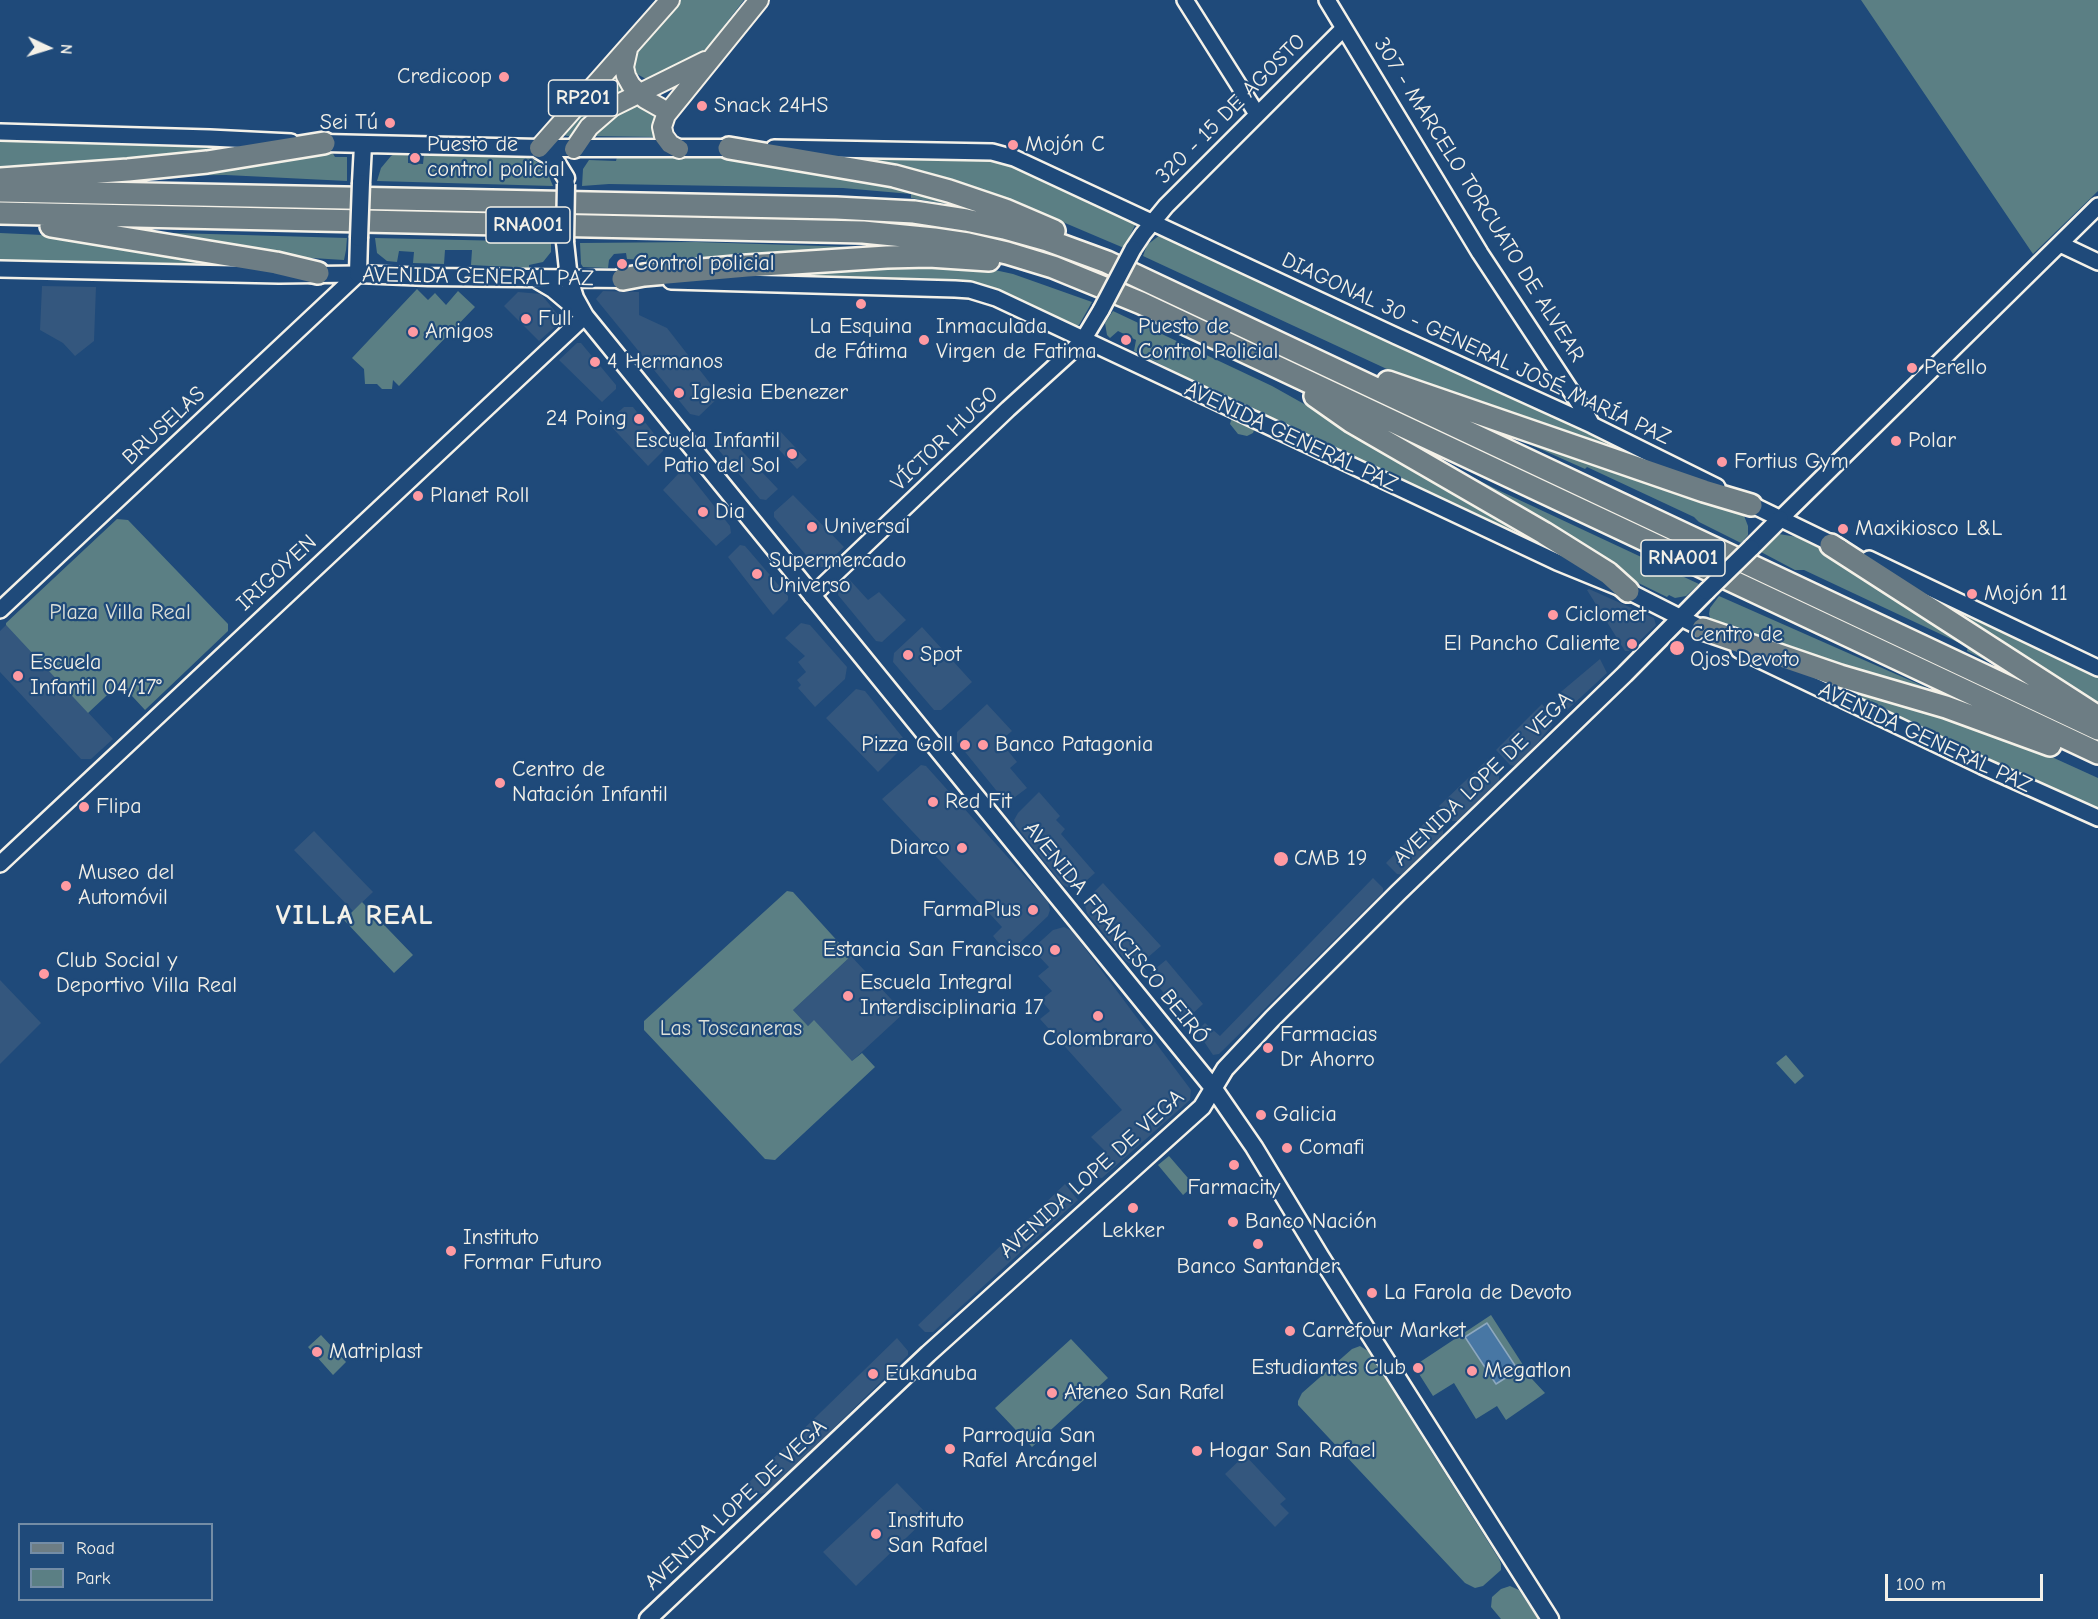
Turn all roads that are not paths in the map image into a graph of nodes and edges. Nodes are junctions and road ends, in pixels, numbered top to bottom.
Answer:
1 (670, 0) edge
2 (759, 0) edge
3 (1185, 0) edge
4 (1327, 0) edge
5 (1344, 28) junction
6 (627, 49) junction
7 (711, 58) junction
8 (638, 93) junction
9 (668, 112) junction
10 (1257, 114) junction
11 (0, 132) edge
12 (324, 143) junction
13 (363, 145) junction
14 (538, 148) junction
15 (729, 148) junction
16 (574, 149) junction
17 (679, 150) junction
18 (0, 179) edge
19 (566, 181) junction
20 (0, 191) edge
21 (2098, 206) edge
22 (0, 213) edge
23 (0, 221) edge
24 (1152, 223) junction
25 (2060, 244) junction
26 (565, 247) junction
27 (1107, 262) junction
28 (2098, 262) edge
29 (1053, 267) junction
30 (0, 269) edge
31 (318, 273) junction
32 (358, 274) junction
33 (532, 279) junction
34 (569, 279) junction
35 (623, 279) junction
36 (1101, 310) joint
37 (585, 316) junction
38 (1083, 340) junction
39 (1308, 357) junction
40 (1268, 363) junction
41 (1592, 425) junction
42 (1751, 505) junction
43 (1780, 519) junction
44 (1831, 545) junction
45 (1628, 591) junction
46 (812, 596) junction
47 (0, 610) edge
48 (1681, 617) junction
49 (1703, 629) junction
50 (2098, 668) edge
51 (2098, 717) edge
52 (2098, 729) edge
53 (2098, 753) edge
54 (2098, 762) edge
55 (2095, 819) edge
56 (0, 864) edge
57 (1214, 1089) junction
58 (648, 1619) edge
59 (1550, 1619) edge

1 - 6 main road, RP201
2 - 7 main road
3 - 10 street
4 - 5 street, 307 - MARCELO TORCUATO DE ALVEAR
5 - 10 street, 320 - 15 DE AGOSTO
5 - 41 street, 307 - MARCELO TORCUATO DE ALVEAR
6 - 8 main road
6 - 14 main road, RP201
7 - 8 main road
7 - 9 main road
8 - 9 main road
8 - 16 main road
9 - 17 main road
10 - 24 street, 320 - 15 DE AGOSTO
11 - 12 street
12 - 13 main road
12 - 18 highway
13 - 14 main road
13 - 32 main road, bridge
14 - 16 main road
14 - 19 main road
15 - 17 main road
15 - 24 street, DIAGONAL 30 - GENERAL JOSÉ MARÍA PAZ
15 - 27 highway
16 - 17 main road
16 - 19 main road, AVENIDA FRANCISCO BEIRÓ
19 - 26 main road, AVENIDA FRANCISCO BEIRÓ, bridge
20 - 27 highway, RNA001
21 - 25 street
22 - 29 highway, RNA001
23 - 31 highway
24 - 36 street, 320 - 15 DE AGOSTO, bridge
24 - 41 street, DIAGONAL 30 - GENERAL JOSÉ MARÍA PAZ
25 - 28 street
25 - 43 street
26 - 33 main road
26 - 34 main road, AVENIDA FRANCISCO BEIRÓ
27 - 39 highway, RNA001
29 - 35 highway
29 - 40 highway, RNA001
30 - 31 street, AVENIDA GENERAL PAZ
31 - 32 street, AVENIDA GENERAL PAZ
32 - 33 main road, AVENIDA GENERAL PAZ
32 - 47 street, BRUSELAS
33 - 34 main road, AVENIDA GENERAL PAZ
33 - 37 main road
34 - 35 main road, AVENIDA GENERAL PAZ
34 - 37 main road, AVENIDA FRANCISCO BEIRÓ
35 - 38 street, AVENIDA GENERAL PAZ
36 - 38 street, VÍCTOR HUGO
37 - 46 main road, AVENIDA FRANCISCO BEIRÓ
37 - 56 street, IRIGOYEN
38 - 45 street, AVENIDA GENERAL PAZ
38 - 46 street, VÍCTOR HUGO
39 - 42 highway
39 - 52 highway, RNA001
40 - 45 highway
40 - 53 highway, RNA001
41 - 42 street, DIAGONAL 30 - GENERAL JOSÉ MARÍA PAZ
42 - 43 street, DIAGONAL 30 - GENERAL JOSÉ MARÍA PAZ
43 - 44 street, DIAGONAL 30 - GENERAL JOSÉ MARÍA PAZ
43 - 48 main road, AVENIDA LOPE DE VEGA, bridge
44 - 50 street, DIAGONAL 30 - GENERAL JOSÉ MARÍA PAZ
44 - 51 highway
45 - 48 street, AVENIDA GENERAL PAZ
46 - 57 main road, AVENIDA FRANCISCO BEIRÓ
48 - 49 street, AVENIDA GENERAL PAZ
48 - 57 main road, AVENIDA LOPE DE VEGA
49 - 54 highway
49 - 55 street, AVENIDA GENERAL PAZ
57 - 58 main road, AVENIDA LOPE DE VEGA
57 - 59 main road, AVENIDA FRANCISCO BEIRÓ

